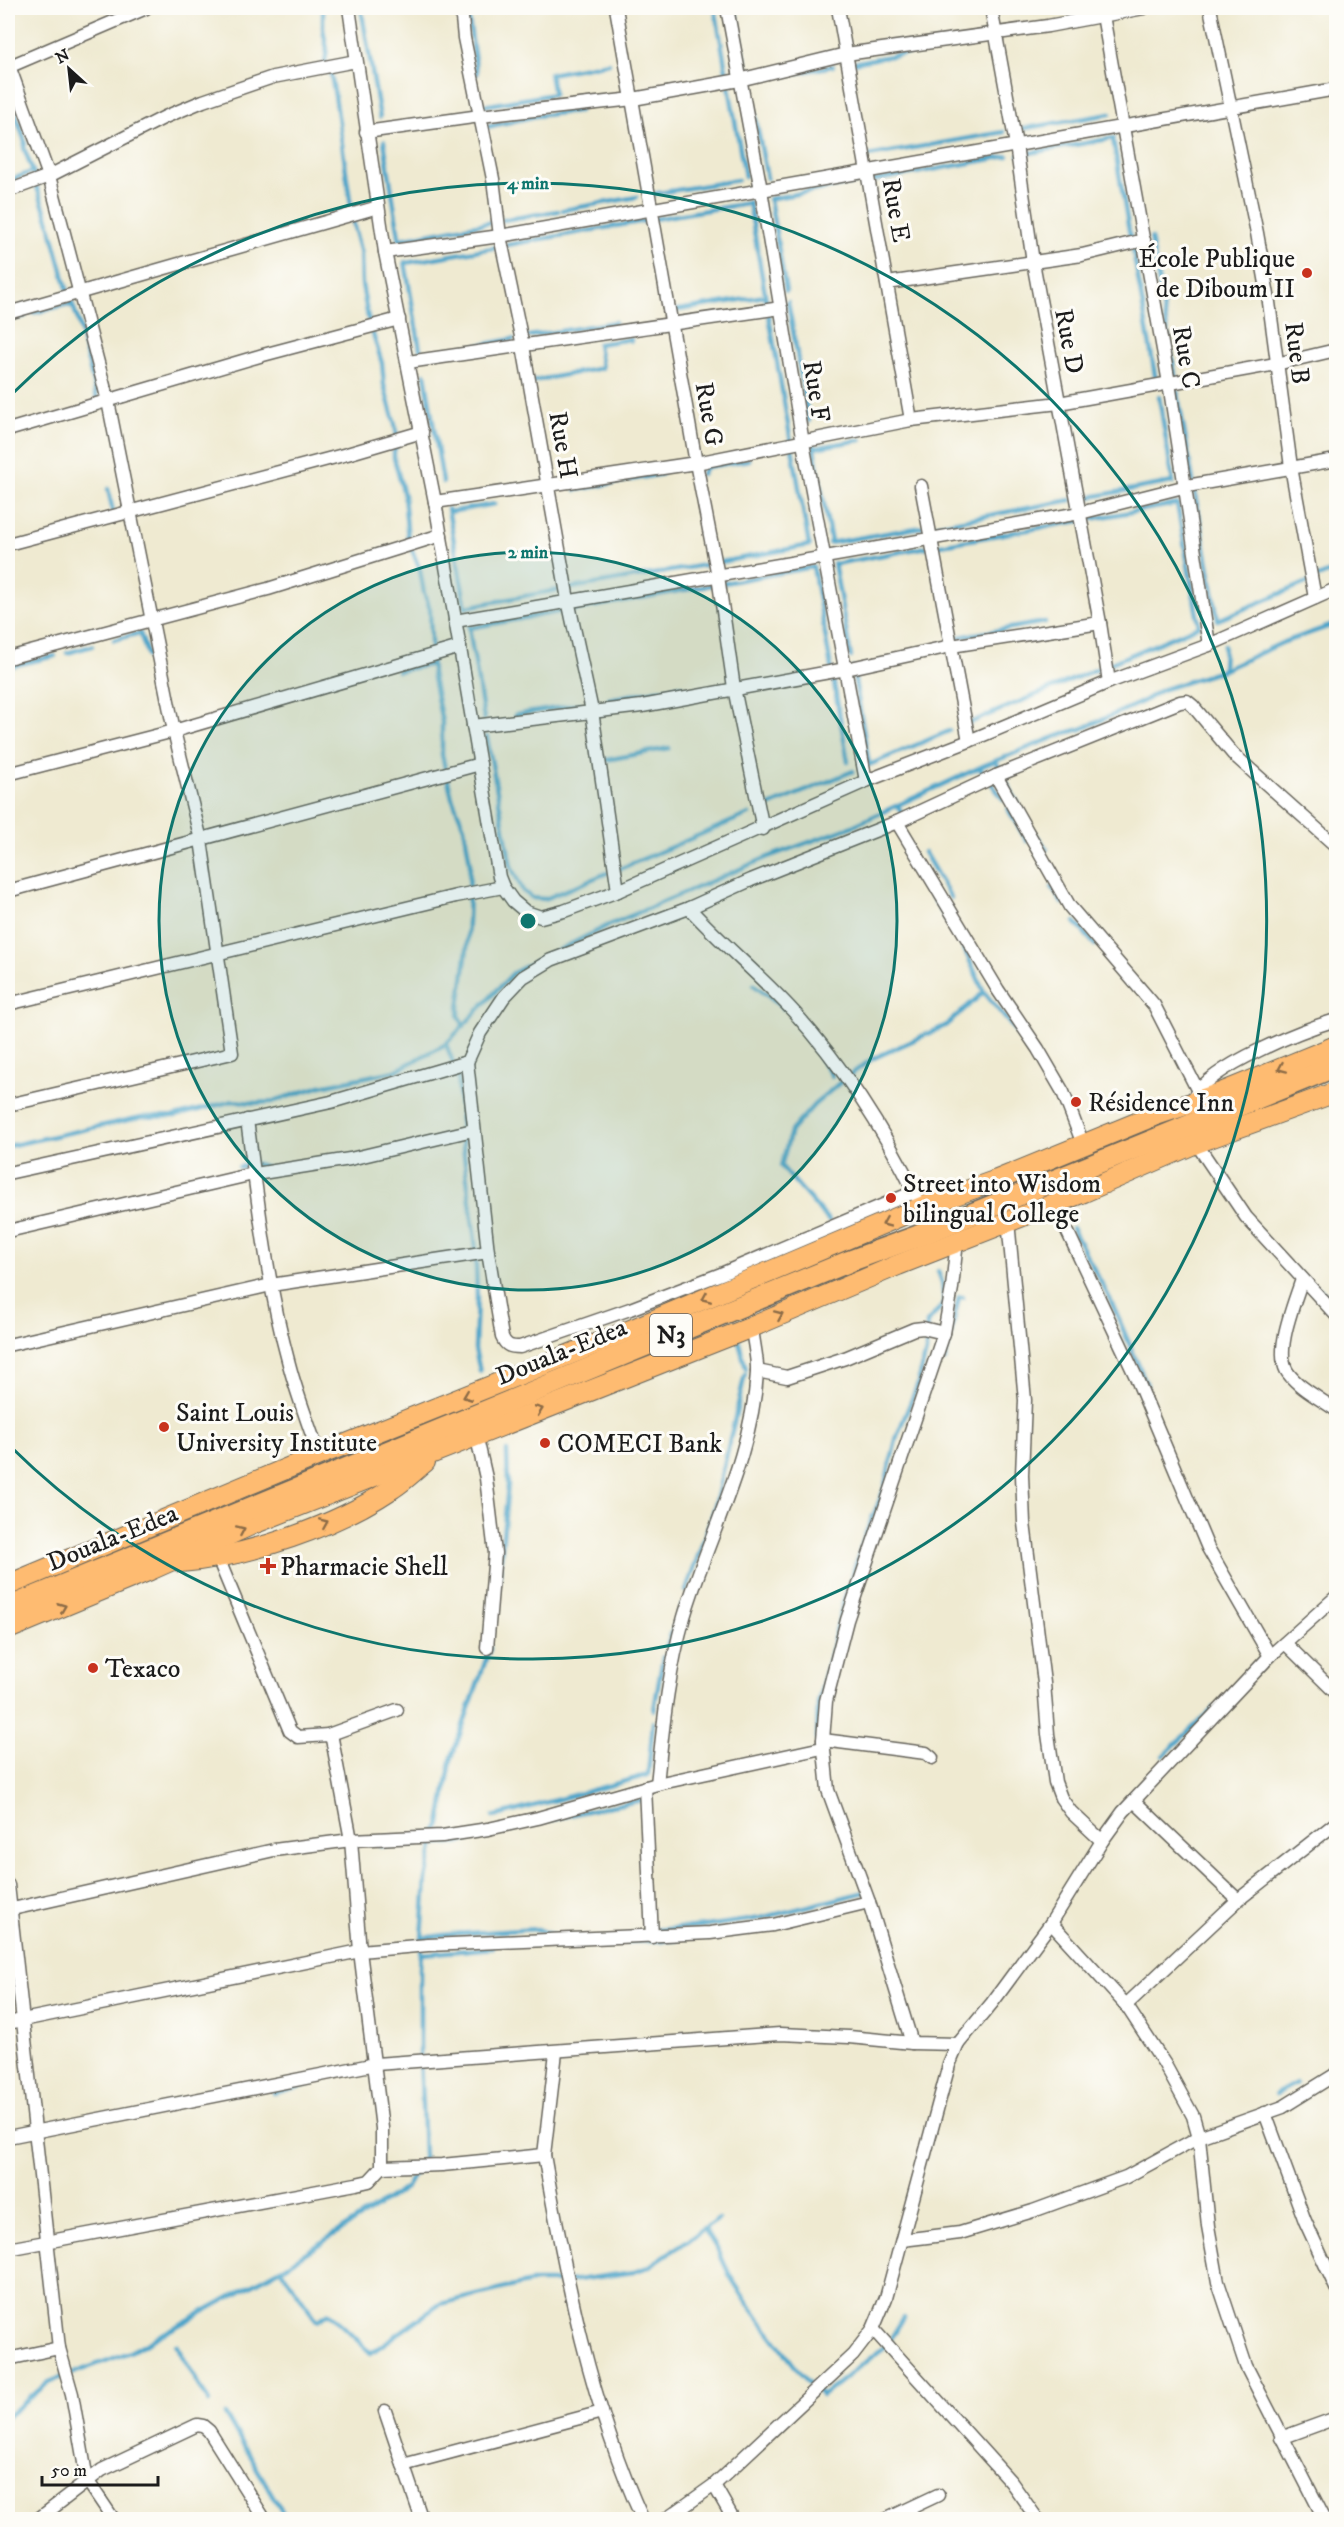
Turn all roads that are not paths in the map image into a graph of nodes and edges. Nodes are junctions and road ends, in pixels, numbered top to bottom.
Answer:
1 (146, 8) edge
2 (349, 8) edge
3 (461, 8) edge
4 (616, 8) edge
5 (727, 8) edge
6 (838, 8) edge
7 (991, 8) edge
8 (1144, 8) edge
9 (1210, 8) edge
10 (1103, 12) edge
11 (996, 33) junction
12 (846, 54) junction
13 (356, 61) junction
14 (8, 65) edge
15 (739, 80) junction
16 (1336, 90) edge
17 (633, 99) junction
18 (1230, 107) junction
19 (480, 116) junction
20 (1123, 126) junction
21 (366, 132) junction
22 (1016, 145) junction
23 (867, 172) junction
24 (49, 176) junction
25 (761, 190) junction
26 (8, 191) edge
27 (378, 207) junction
28 (651, 209) junction
29 (500, 236) junction
30 (1144, 240) junction
31 (385, 252) junction
32 (1033, 262) junction
33 (887, 283) junction
34 (81, 293) junction
35 (781, 308) junction
36 (8, 313) edge
37 (399, 319) junction
38 (671, 324) junction
39 (523, 346) junction
40 (1336, 350) edge
41 (408, 362) junction
42 (1276, 364) junction
43 (1169, 383) junction
44 (108, 401) junction
45 (1059, 403) junction
46 (911, 420) junction
47 (8, 430) edge
48 (422, 432) junction
49 (803, 442) junction
50 (1336, 460) edge
51 (696, 463) junction
52 (1291, 467) junction
53 (548, 486) junction
54 (921, 486) dead end
55 (1186, 486) junction
56 (435, 502) junction
57 (129, 510) junction
58 (1080, 513) junction
59 (441, 535) junction
60 (932, 539) junction
61 (8, 544) edge
62 (825, 557) junction
63 (718, 576) junction
64 (1336, 589) edge
65 (1315, 598) junction
66 (568, 600) junction
67 (152, 619) junction
68 (455, 621) junction
69 (1100, 623) junction
70 (1209, 645) junction
71 (951, 646) junction
72 (460, 647) junction
73 (8, 658) edge
74 (846, 669) junction
75 (1109, 682) junction
76 (734, 688) junction
77 (591, 711) junction
78 (473, 726) junction
79 (174, 731) junction
80 (969, 741) junction
81 (480, 764) junction
82 (8, 774) edge
83 (996, 776) junction
84 (866, 781) junction
85 (897, 822) junction
86 (763, 829) junction
87 (201, 840) junction
88 (1336, 846) edge
89 (502, 887) junction
90 (8, 891) edge
91 (618, 891) junction
92 (689, 908) junction
93 (216, 955) junction
94 (8, 1004) edge
95 (1336, 1020) edge
96 (1336, 1046) edge
97 (466, 1062) junction
98 (1336, 1066) edge
99 (1336, 1092) edge
100 (1194, 1097) junction
101 (8, 1105) edge
102 (247, 1120) junction
103 (473, 1130) junction
104 (1196, 1143) junction
105 (1083, 1144) junction
106 (8, 1173) edge
107 (254, 1174) junction
108 (918, 1200) junction
109 (1054, 1203) junction
110 (1008, 1221) junction
111 (8, 1231) edge
112 (957, 1241) junction
113 (488, 1252) junction
114 (1302, 1279) junction
115 (272, 1285) junction
116 (1336, 1315) edge
117 (752, 1327) junction
118 (944, 1333) junction
119 (8, 1345) edge
120 (757, 1371) junction
121 (1336, 1410) edge
122 (476, 1434) junction
123 (441, 1449) junction
124 (320, 1455) junction
125 (218, 1558) junction
126 (166, 1563) junction
127 (8, 1585) edge
128 (1336, 1597) edge
129 (8, 1608) edge
130 (8, 1629) edge
131 (1285, 1643) junction
132 (487, 1648) dead end
133 (1270, 1656) junction
134 (1336, 1693) edge
135 (397, 1710) dead end
136 (328, 1735) junction
137 (822, 1744) junction
138 (932, 1758) dead end
139 (651, 1785) junction
140 (1134, 1801) junction
141 (1336, 1823) edge
142 (351, 1840) junction
143 (1102, 1841) junction
144 (8, 1885) edge
145 (1238, 1900) junction
146 (869, 1902) junction
147 (9, 1910) edge
148 (1052, 1923) junction
149 (652, 1937) junction
150 (360, 1951) junction
151 (1126, 2005) junction
152 (22, 2020) junction
153 (8, 2023) edge
154 (912, 2043) junction
155 (958, 2044) junction
156 (556, 2052) junction
157 (376, 2064) junction
158 (1336, 2074) edge
159 (1265, 2113) junction
160 (35, 2131) junction
161 (8, 2136) edge
162 (1199, 2137) junction
163 (544, 2155) junction
164 (382, 2167) junction
165 (902, 2240) junction
166 (47, 2241) junction
167 (8, 2249) edge
168 (1336, 2288) edge
169 (873, 2329) junction
170 (59, 2348) junction
171 (8, 2359) edge
172 (385, 2411) dead end
173 (602, 2412) junction
174 (1336, 2418) edge
175 (1281, 2438) junction
176 (403, 2465) junction
177 (87, 2480) junction
178 (714, 2485) junction
179 (938, 2495) dead end
180 (37, 2520) edge
181 (114, 2520) edge
182 (265, 2520) edge
183 (422, 2520) edge
184 (643, 2520) edge
185 (665, 2520) edge
186 (734, 2520) edge
187 (885, 2520) edge
188 (1038, 2520) edge
189 (1325, 2520) edge

1 - 14 street
2 - 13 street
3 - 19 street, Rue H
4 - 17 street, Rue G
5 - 15 street, Rue F
6 - 12 street, Rue E
7 - 11 street, Rue D
8 - 10 street
9 - 18 street, Rue B
10 - 11 street
10 - 20 street, Rue C
11 - 12 street
11 - 22 street, Rue D
12 - 15 street
12 - 23 street, Rue E
13 - 21 street
13 - 24 street
14 - 24 street
15 - 17 street
15 - 25 street, Rue F
16 - 18 street
17 - 19 street
17 - 28 street, Rue G
18 - 20 street
18 - 42 street, Rue B
19 - 21 street
19 - 29 street, Rue H
20 - 22 street
20 - 30 street, Rue C
21 - 27 street
22 - 23 street
22 - 32 street, Rue D
23 - 25 street
23 - 33 street, Rue E
24 - 26 street
24 - 34 street
25 - 28 street
25 - 35 street, Rue F
27 - 31 street
27 - 34 street
28 - 29 street
28 - 38 street, Rue G
29 - 31 street
29 - 39 street, Rue H
30 - 32 street
30 - 43 street, Rue C
31 - 37 street
32 - 33 street
32 - 45 street, Rue D
33 - 46 street, Rue E
34 - 36 street
34 - 44 street
35 - 38 street
35 - 49 street, Rue F
37 - 41 street
37 - 44 street
38 - 39 street
38 - 51 street, Rue G
39 - 41 street
39 - 53 street, Rue H
40 - 42 street
41 - 48 street
42 - 43 street
42 - 52 street, Rue B
43 - 45 street
43 - 55 street, Rue C
44 - 47 street
44 - 57 street
45 - 46 street
45 - 58 street, Rue D
46 - 49 street
48 - 56 street
48 - 57 street
49 - 51 street
49 - 62 street, Rue F
50 - 52 street
51 - 53 street
51 - 63 street, Rue G
52 - 55 street
52 - 65 street, Rue B
53 - 56 street
53 - 66 street, Rue H
54 - 60 street
55 - 58 street
55 - 70 street, Rue C
56 - 59 street
57 - 61 street
57 - 67 street
58 - 60 street
58 - 69 street, Rue D
59 - 67 street
59 - 68 street
60 - 62 street
60 - 71 street
62 - 63 street
62 - 74 street, Rue F
63 - 66 street
63 - 76 street, Rue G
64 - 65 street
65 - 70 street
66 - 68 street
66 - 77 street, Rue H
67 - 73 street
67 - 79 street
68 - 72 street
69 - 71 street
69 - 75 street, Rue D
70 - 75 street
71 - 74 street
71 - 80 street
72 - 78 street
72 - 79 street
74 - 76 street
74 - 84 street, Rue F
75 - 80 street
76 - 77 street
76 - 86 street, Rue G
77 - 78 street
77 - 91 street, Rue H
78 - 81 street
79 - 82 street
79 - 87 street
80 - 84 street
81 - 87 street
81 - 89 street
83 - 85 street
83 - 88 street
83 - 100 street
84 - 86 street
85 - 92 street
85 - 105 street
86 - 91 street
87 - 90 street
87 - 93 street
89 - 91 street
89 - 93 street
92 - 97 street
92 - 108 street
93 - 94 street
93 - 101 street
95 - 100 street
96 -> 100 main road
97 - 102 street
97 - 103 street
98 - 129 highway, Douala-Edea / N3
99 - 104 main road
100 - 105 main road
102 - 106 street
102 - 107 street
103 - 107 street
103 - 113 street
104 - 109 main road
104 - 114 street
105 - 108 main road
107 - 111 street
107 - 115 street
108 - 113 street
108 -> 124 main road
109 - 110 main road
109 - 133 street
110 - 112 main road
110 - 143 street
117 -> 112 main road
112 - 118 street
113 - 115 street
114 - 116 street
114 - 121 street
115 - 119 street
115 - 124 street
117 - 120 street
122 -> 117 main road
118 - 120 street
118 - 137 street
120 - 139 street
122 - 123 main road
122 - 132 street
125 -> 123 main road
126 -> 123 main road
124 - 127 main road
125 - 126 main road
125 - 136 street
130 -> 126 main road
128 - 131 street
131 - 133 street
131 - 134 street
133 - 140 street
135 - 136 street
136 - 142 street
137 - 138 street
137 - 139 street
137 - 146 street
139 - 142 street
139 - 149 street
140 - 143 street
140 - 145 street
141 - 145 street
142 - 147 street
142 - 150 street
143 - 148 street
144 - 147 street
145 - 151 street
146 - 149 street
146 - 154 street
147 - 152 street
148 - 151 street
148 - 155 street
149 - 150 street
150 - 152 street
150 - 157 street
151 - 162 street
152 - 153 street
152 - 160 street
154 - 155 street
154 - 156 street
155 - 165 street
156 - 157 street
156 - 163 street
157 - 160 street
157 - 164 street
158 - 159 street
159 - 162 street
159 - 168 street
160 - 161 street
160 - 166 street
162 - 165 street
162 - 175 street
163 - 164 street
163 - 173 street
164 - 166 street
165 - 169 street
166 - 167 street
166 - 170 street
169 - 178 street
169 - 188 street
170 - 171 street
170 - 177 street
172 - 176 street
173 - 176 street
173 - 184 street
174 - 175 street
175 - 189 street
176 - 183 street
177 - 180 street
177 - 181 street
177 - 182 street
178 - 185 street
178 - 186 street
179 - 187 street

